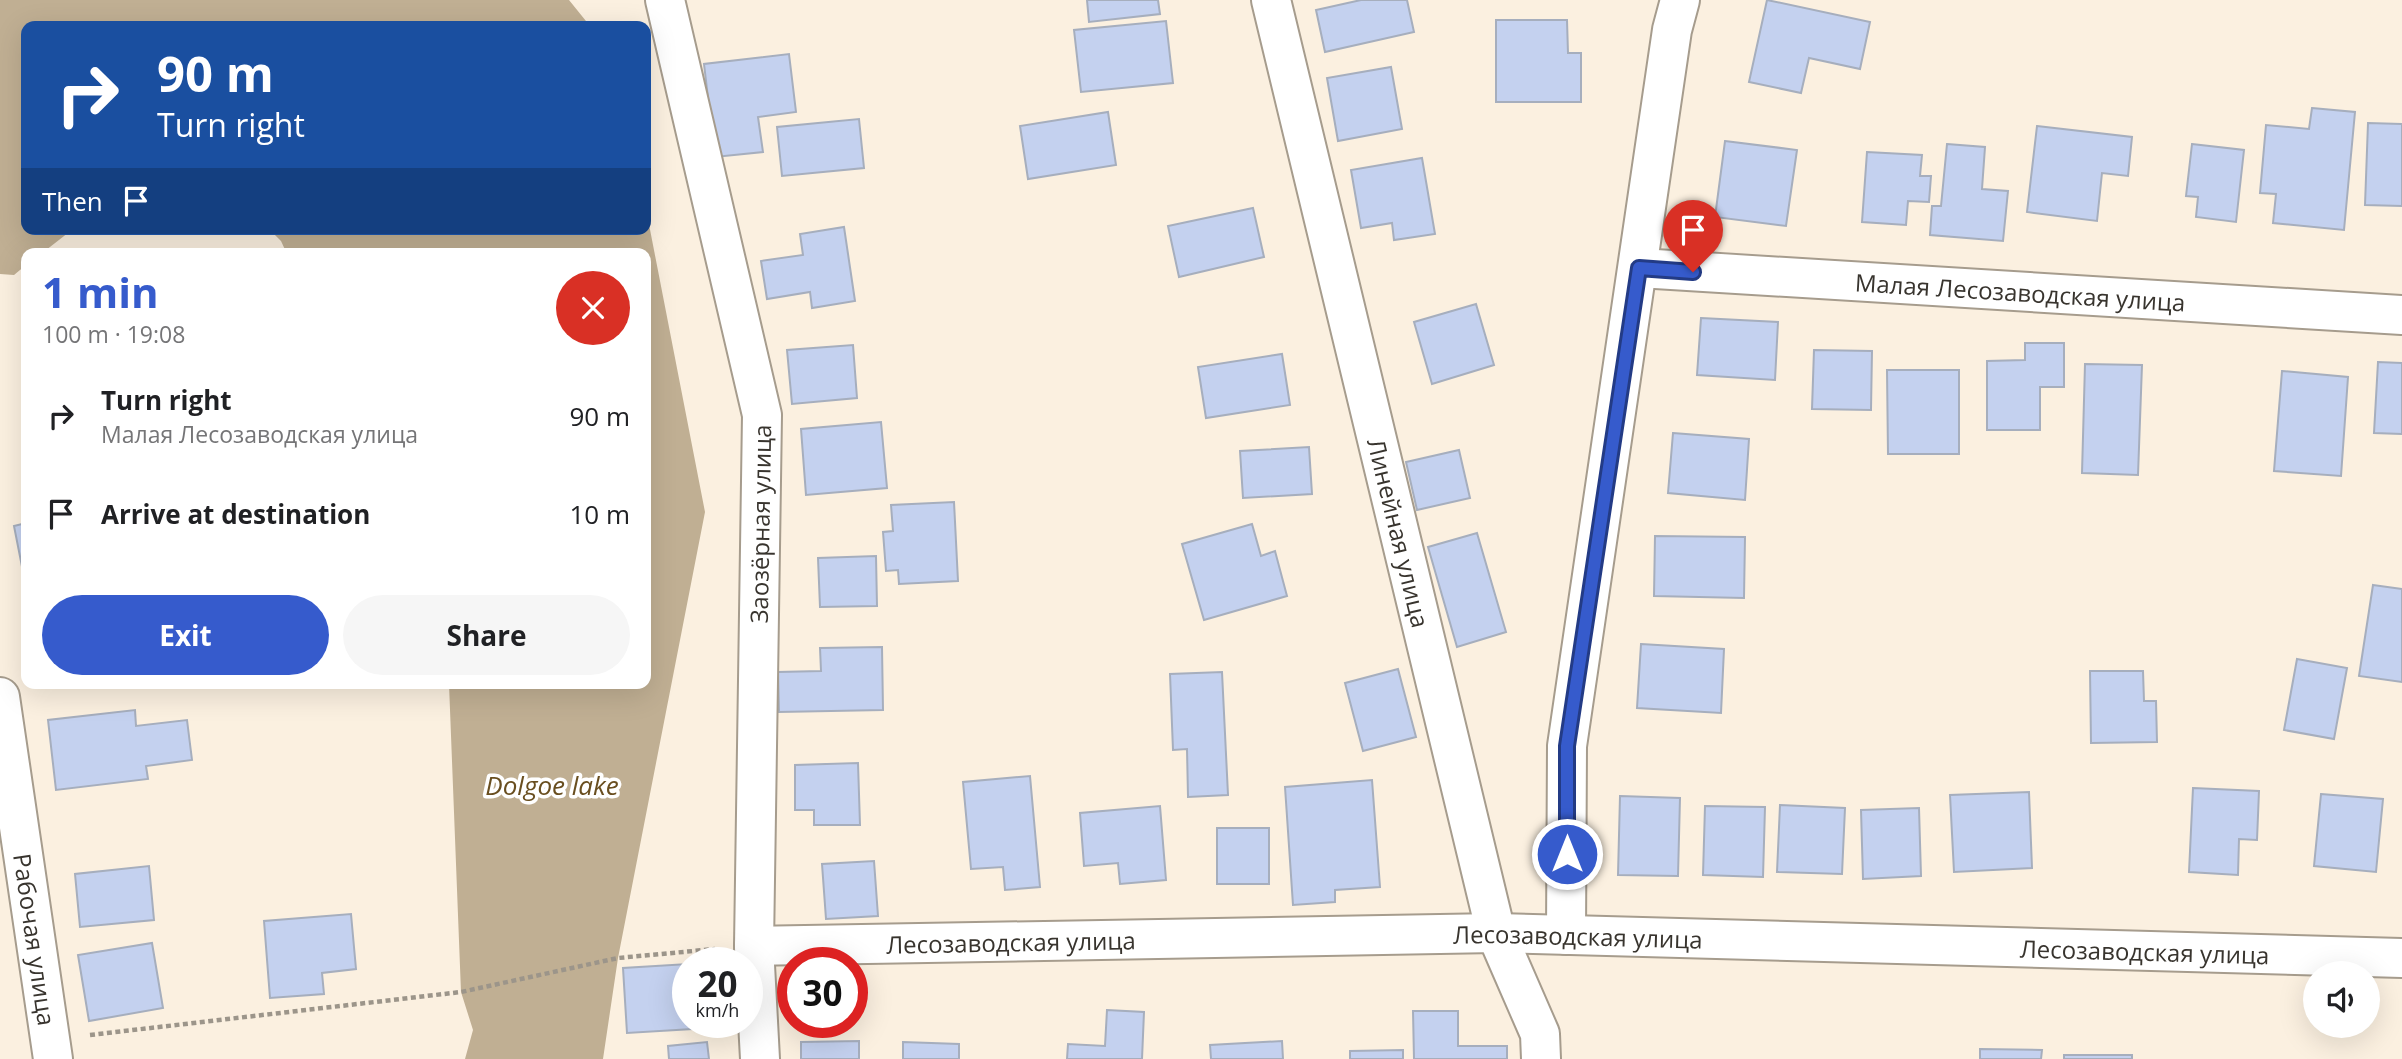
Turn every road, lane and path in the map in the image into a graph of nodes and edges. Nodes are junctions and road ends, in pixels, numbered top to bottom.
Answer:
1 (665, 0) edge
2 (1271, 0) edge
3 (1680, 0) edge
4 (1639, 268) junction
5 (2402, 315) edge
6 (0, 697) edge
7 (1496, 933) junction
8 (1566, 935) junction
9 (754, 946) junction
10 (2402, 958) edge
11 (52, 1049) edge
12 (760, 1059) edge
13 (1541, 1059) edge

1 - 9 street, Заозёрная улица
2 - 7 street, Линейная улица
3 - 4 street
4 - 5 street, Малая Лесозаводская улица
4 - 8 street
6 - 11 street, Рабочая улица
7 - 8 street, Лесозаводская улица
7 - 9 street, Лесозаводская улица
7 - 13 street, Линейная улица
8 - 10 street, Лесозаводская улица
9 - 11 path
9 - 12 street, Заозёрная улица

